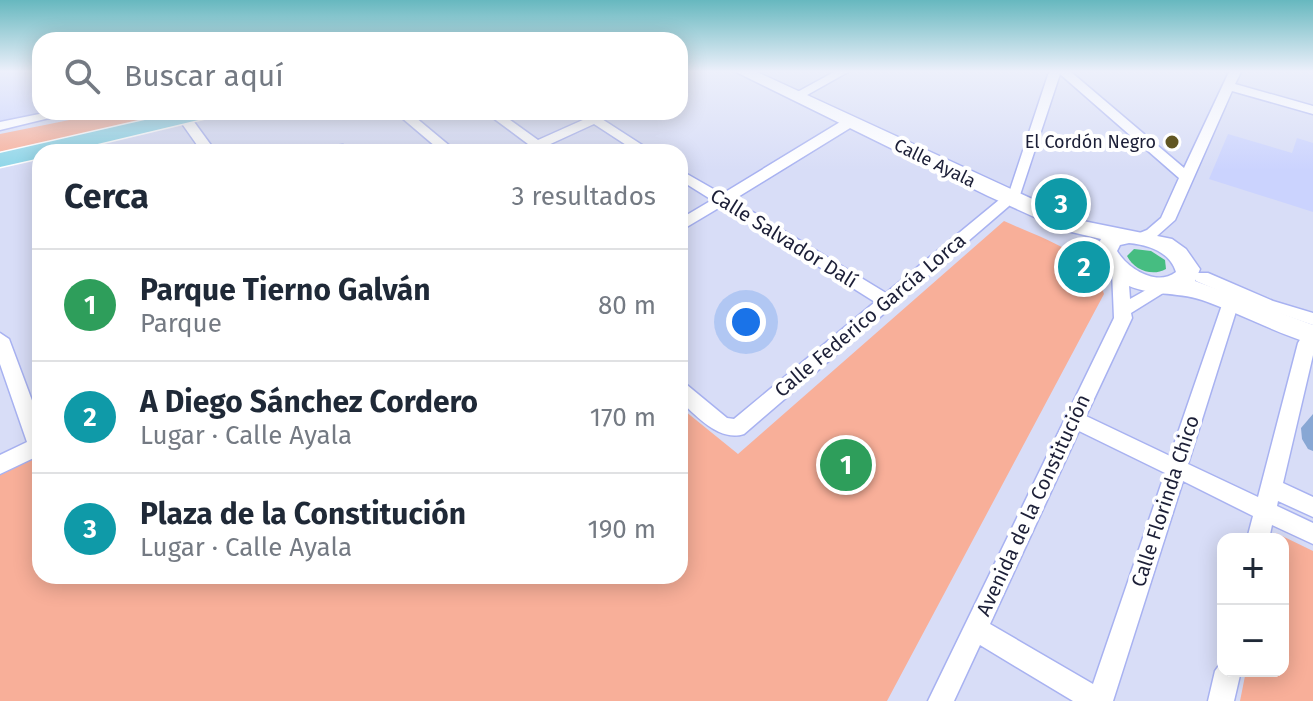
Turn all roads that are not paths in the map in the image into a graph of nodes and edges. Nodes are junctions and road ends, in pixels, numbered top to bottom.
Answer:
1 (814, 105) edge
2 (1042, 105) edge
3 (1103, 105) edge
4 (1220, 105) edge
5 (32, 119) edge
6 (165, 120) edge
7 (190, 120) edge
8 (411, 120) edge
9 (502, 120) edge
10 (583, 120) edge
11 (596, 120) edge
12 (850, 122) junction
13 (0, 126) edge
14 (61, 144) edge
15 (204, 144) edge
16 (440, 144) edge
17 (536, 144) edge
18 (539, 144) edge
19 (632, 144) edge
20 (32, 151) edge
21 (0, 158) edge
22 (1193, 163) junction
23 (1171, 164) junction
24 (1186, 177) junction
25 (688, 179) edge
26 (1004, 198) junction
27 (722, 201) junction
28 (1167, 220) junction
29 (688, 221) edge
30 (1129, 237) junction
31 (1117, 268) junction
32 (1182, 274) junction
33 (888, 302) junction
34 (1245, 305) junction
35 (1125, 309) junction
36 (1313, 319) edge
37 (1312, 339) edge
38 (2, 353) edge
39 (688, 397) edge
40 (1073, 419) junction
41 (32, 428) edge
42 (32, 449) edge
43 (0, 465) edge
44 (1174, 468) junction
45 (1270, 487) junction
46 (1313, 507) edge
47 (1264, 512) junction
48 (1259, 533) edge
49 (1313, 534) edge
50 (974, 628) junction
51 (1227, 677) edge
52 (941, 701) edge
53 (1099, 701) edge
54 (1221, 701) edge

1 - 12 main road, Calle Ayala
2 - 26 street
3 - 23 street
4 - 22 street
5 - 13 street
6 - 14 main road
7 - 15 street
8 - 16 street
9 - 17 street
10 - 18 street
11 - 19 street
12 - 26 main road, Calle Ayala
12 - 27 street
20 - 21 main road
22 - 23 street
22 - 24 street
23 - 24 street
24 - 28 street
25 - 27 street, Calle Salvador Dalí
26 - 30 main road, Calle Ayala
26 - 31 main road, Calle Ayala
26 - 33 street, Calle Federico García Lorca
27 - 29 street
27 - 33 street, Calle Salvador Dalí
28 - 30 street
28 - 32 street
30 - 31 main road
30 - 32 main road, Calle Ayala
31 - 32 main road, Calle Ayala
31 - 35 street
32 - 34 main road
32 - 35 street
32 - 36 street
33 - 39 street, Calle Federico García Lorca
34 - 37 main road
34 - 44 street, Calle Florinda Chico
35 - 40 street, Avenida de la Constitución
37 - 45 street
38 - 41 street
40 - 44 street
40 - 50 street, Avenida de la Constitución
42 - 43 street
44 - 47 street
44 - 53 street, Calle Florinda Chico
45 - 46 street
45 - 47 street
47 - 48 street
47 - 49 street
50 - 52 street, Avenida de la Constitución
50 - 53 street
51 - 54 street

